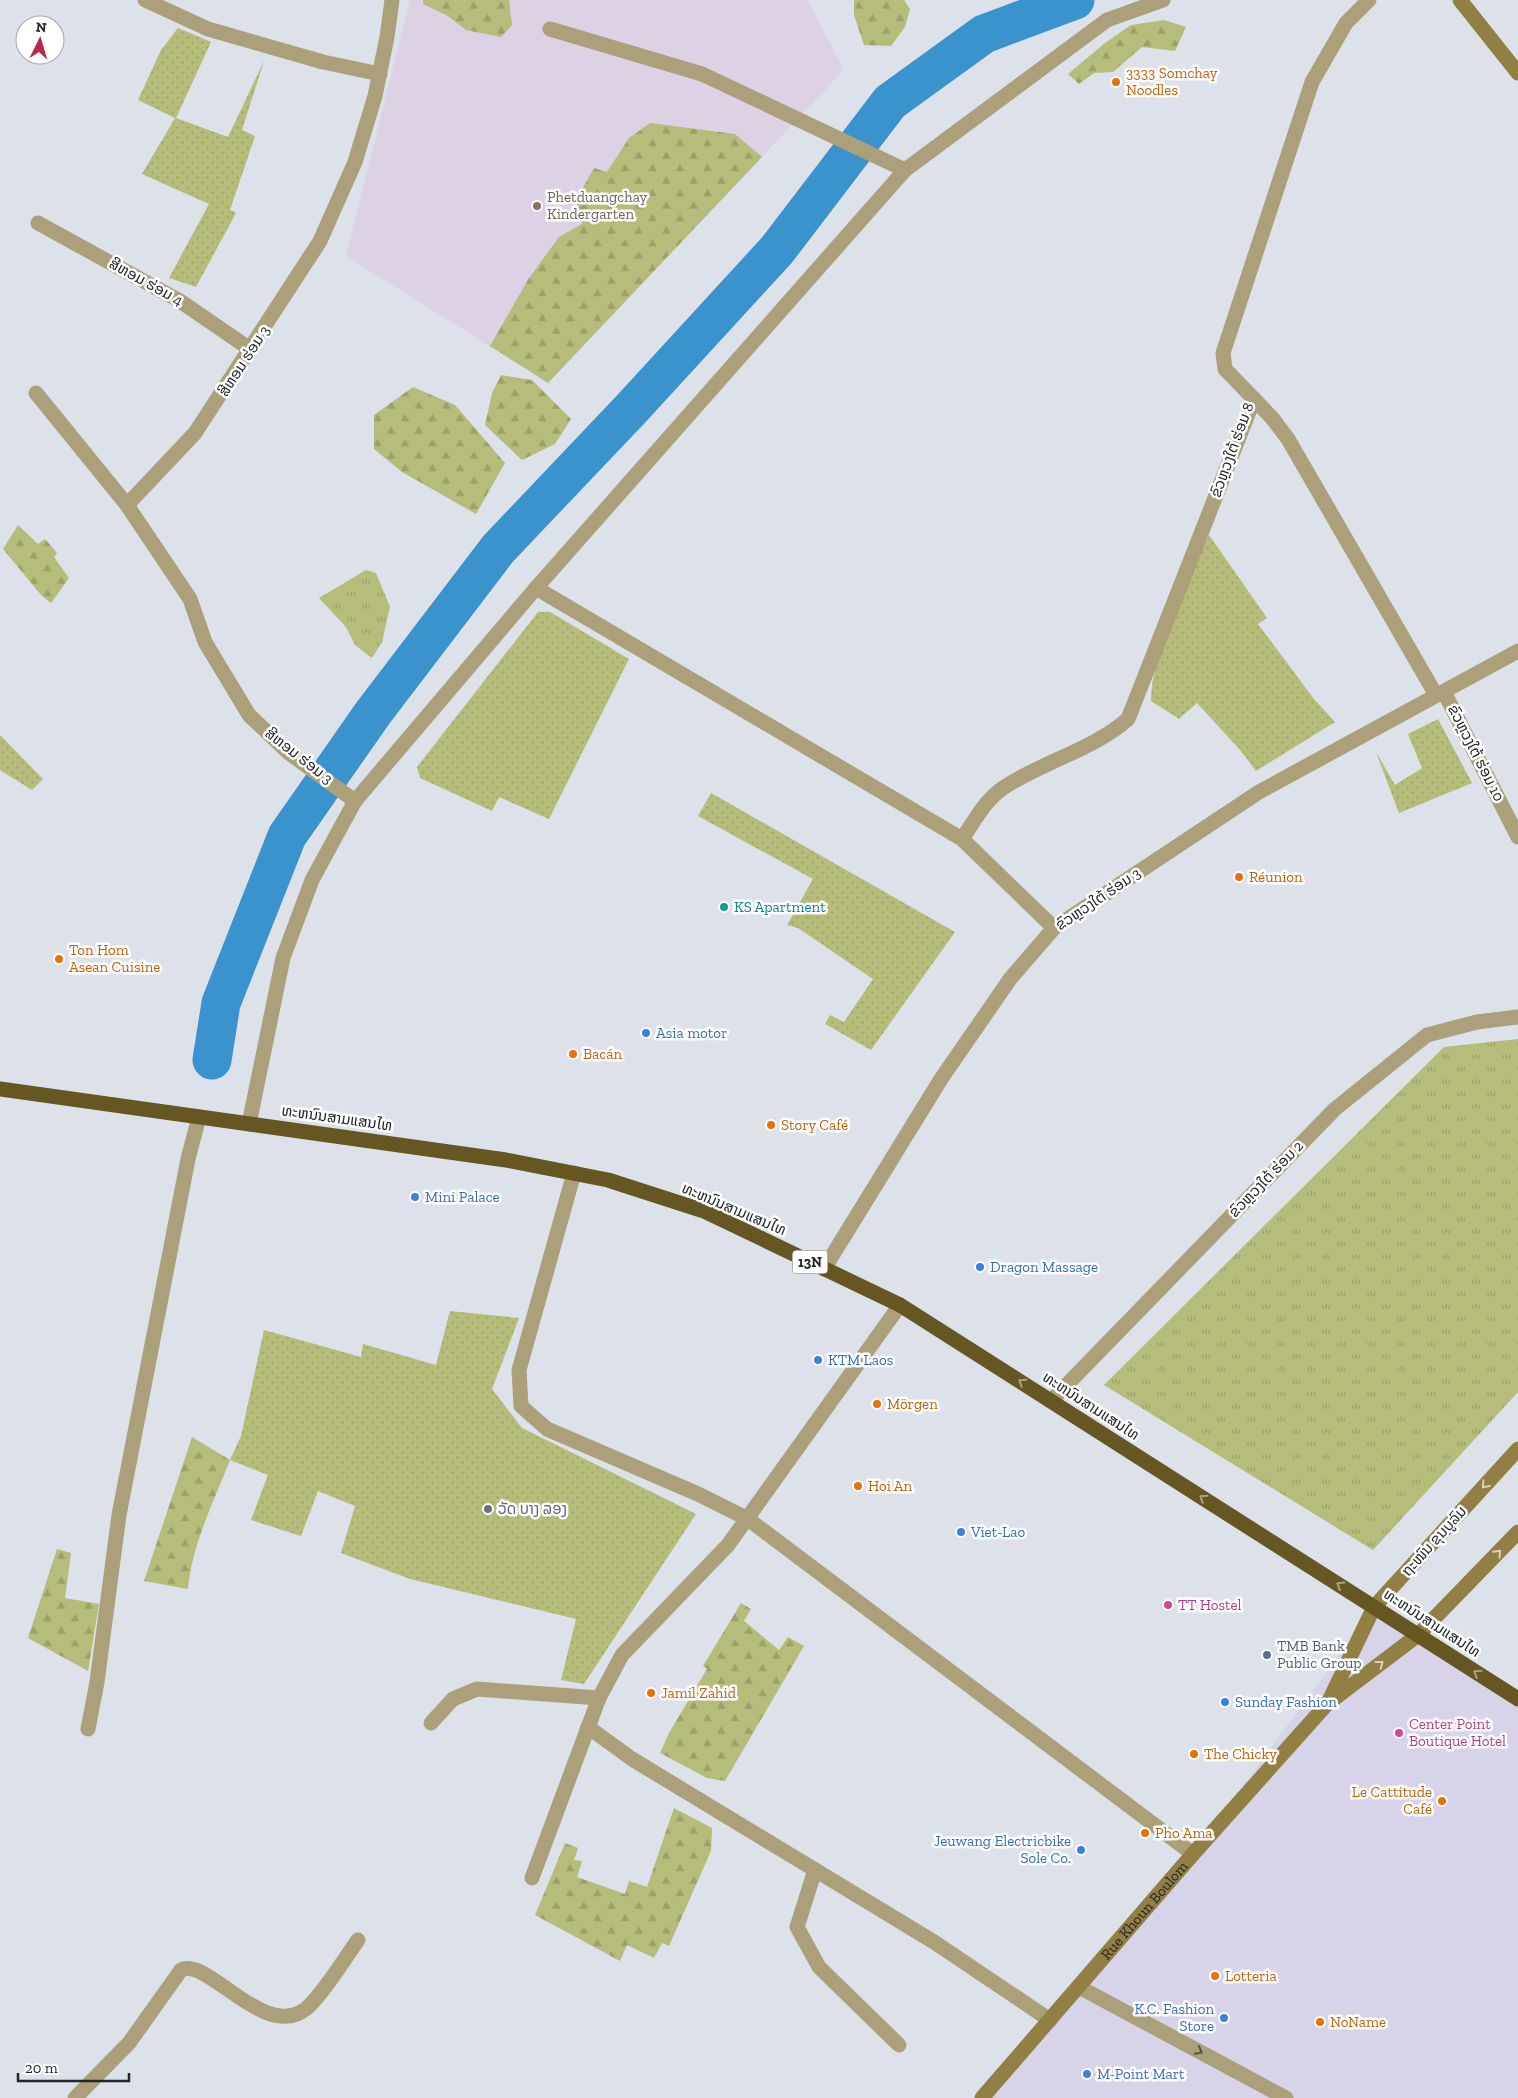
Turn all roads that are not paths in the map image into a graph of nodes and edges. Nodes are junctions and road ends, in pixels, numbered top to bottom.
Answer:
1 (145, 0) edge
2 (392, 0) edge
3 (1163, 0) edge
4 (1369, 0) edge
5 (1460, 0) edge
6 (550, 30) dead end
7 (1518, 73) edge
8 (380, 74) junction
9 (905, 170) junction
10 (38, 223) dead end
11 (250, 349) junction
12 (36, 393) dead end
13 (1254, 399) junction
14 (127, 505) junction
15 (536, 588) junction
16 (1518, 652) edge
17 (1440, 693) junction
18 (355, 801) junction
19 (1518, 836) edge
20 (962, 839) junction
21 (1054, 928) junction
22 (1518, 1017) edge
23 (0, 1089) edge
24 (199, 1117) junction
25 (249, 1124) junction
26 (574, 1173) junction
27 (824, 1269) junction
28 (900, 1305) junction
29 (1051, 1401) junction
30 (1518, 1449) edge
31 (748, 1519) junction
32 (1518, 1532) edge
33 (1374, 1607) junction
34 (1418, 1635) junction
35 (599, 1698) junction
36 (1518, 1699) edge
37 (1327, 1704) junction
38 (431, 1723) dead end
39 (588, 1727) junction
40 (88, 1728) dead end
41 (1193, 1854) junction
42 (815, 1870) junction
43 (532, 1878) dead end
44 (358, 1940) dead end
45 (1079, 1987) junction
46 (1050, 2020) junction
47 (899, 2045) dead end
48 (75, 2098) edge
49 (982, 2098) edge
50 (1286, 2098) edge

1 - 8 street
2 - 8 street, ສີຫອມ ຮ່ອມ 3
3 - 9 street
4 - 13 street, ຂົວຫຼວງໃຕ້ ຮ່ອມ 8
5 - 7 street
6 - 9 street
8 - 11 street, ສີຫອມ ຮ່ອມ 3
9 - 15 street
10 - 11 street, ສີຫອມ ຮ່ອມ 4
11 - 14 street, ສີຫອມ ຮ່ອມ 3
12 - 14 street
13 - 17 street
13 - 20 street, ຂົວຫຼວງໃຕ້ ຮ່ອມ 8
14 - 18 street, ສີຫອມ ຮ່ອມ 3
15 - 18 street
15 - 20 street
16 - 17 street, ຂົວຫຼວງໃຕ້ ຮ່ອມ 10
17 - 19 street, ຂົວຫຼວງໃຕ້ ຮ່ອມ 10
17 - 21 street, ຂົວຫຼວງໃຕ້ ຮ່ອມ 3
18 - 25 street
20 - 21 street
21 - 27 street, ຂົວຫຼວງໃຕ້ ຮ່ອມ 3
22 - 29 street, ຂົວຫຼວງໃຕ້ ຮ່ອມ 2
23 - 24 highway, ທະຫນົນສາມແສນໄທ / 13N
24 - 25 highway, ທະຫນົນສາມແສນໄທ / 13N
24 - 40 street
25 - 26 highway, ທະຫນົນສາມແສນໄທ / 13N
26 - 27 highway, ທະຫນົນສາມແສນໄທ / 13N
26 - 31 street
27 - 28 highway, ທະຫນົນສາມແສນໄທ / 13N
29 -> 28 highway, ທະຫນົນສາມແສນໄທ / 13N
28 - 31 street
33 -> 29 highway, ທະຫນົນສາມແສນໄທ / 13N
30 -> 33 street, ຖະໜົນ ຂຸນບູລົມ
31 - 35 street
31 - 41 street
34 -> 32 street
33 - 34 highway, ທະຫນົນສາມແສນໄທ / 13N
33 - 37 street, ຖະໜົນ ຂຸນບູລົມ
36 -> 34 highway, ທະຫນົນສາມແສນໄທ / 13N
37 -> 34 street
35 - 38 street
35 - 39 street
37 - 41 street, Rue Khoun Boulom
39 - 42 street
39 - 43 street
41 - 45 street, Rue Khoun Boulom
42 - 46 street
42 - 47 street
44 - 48 street
45 - 46 street, Rue Khoun Boulom
45 -> 50 street
46 - 49 street, Rue Khoun Boulom

